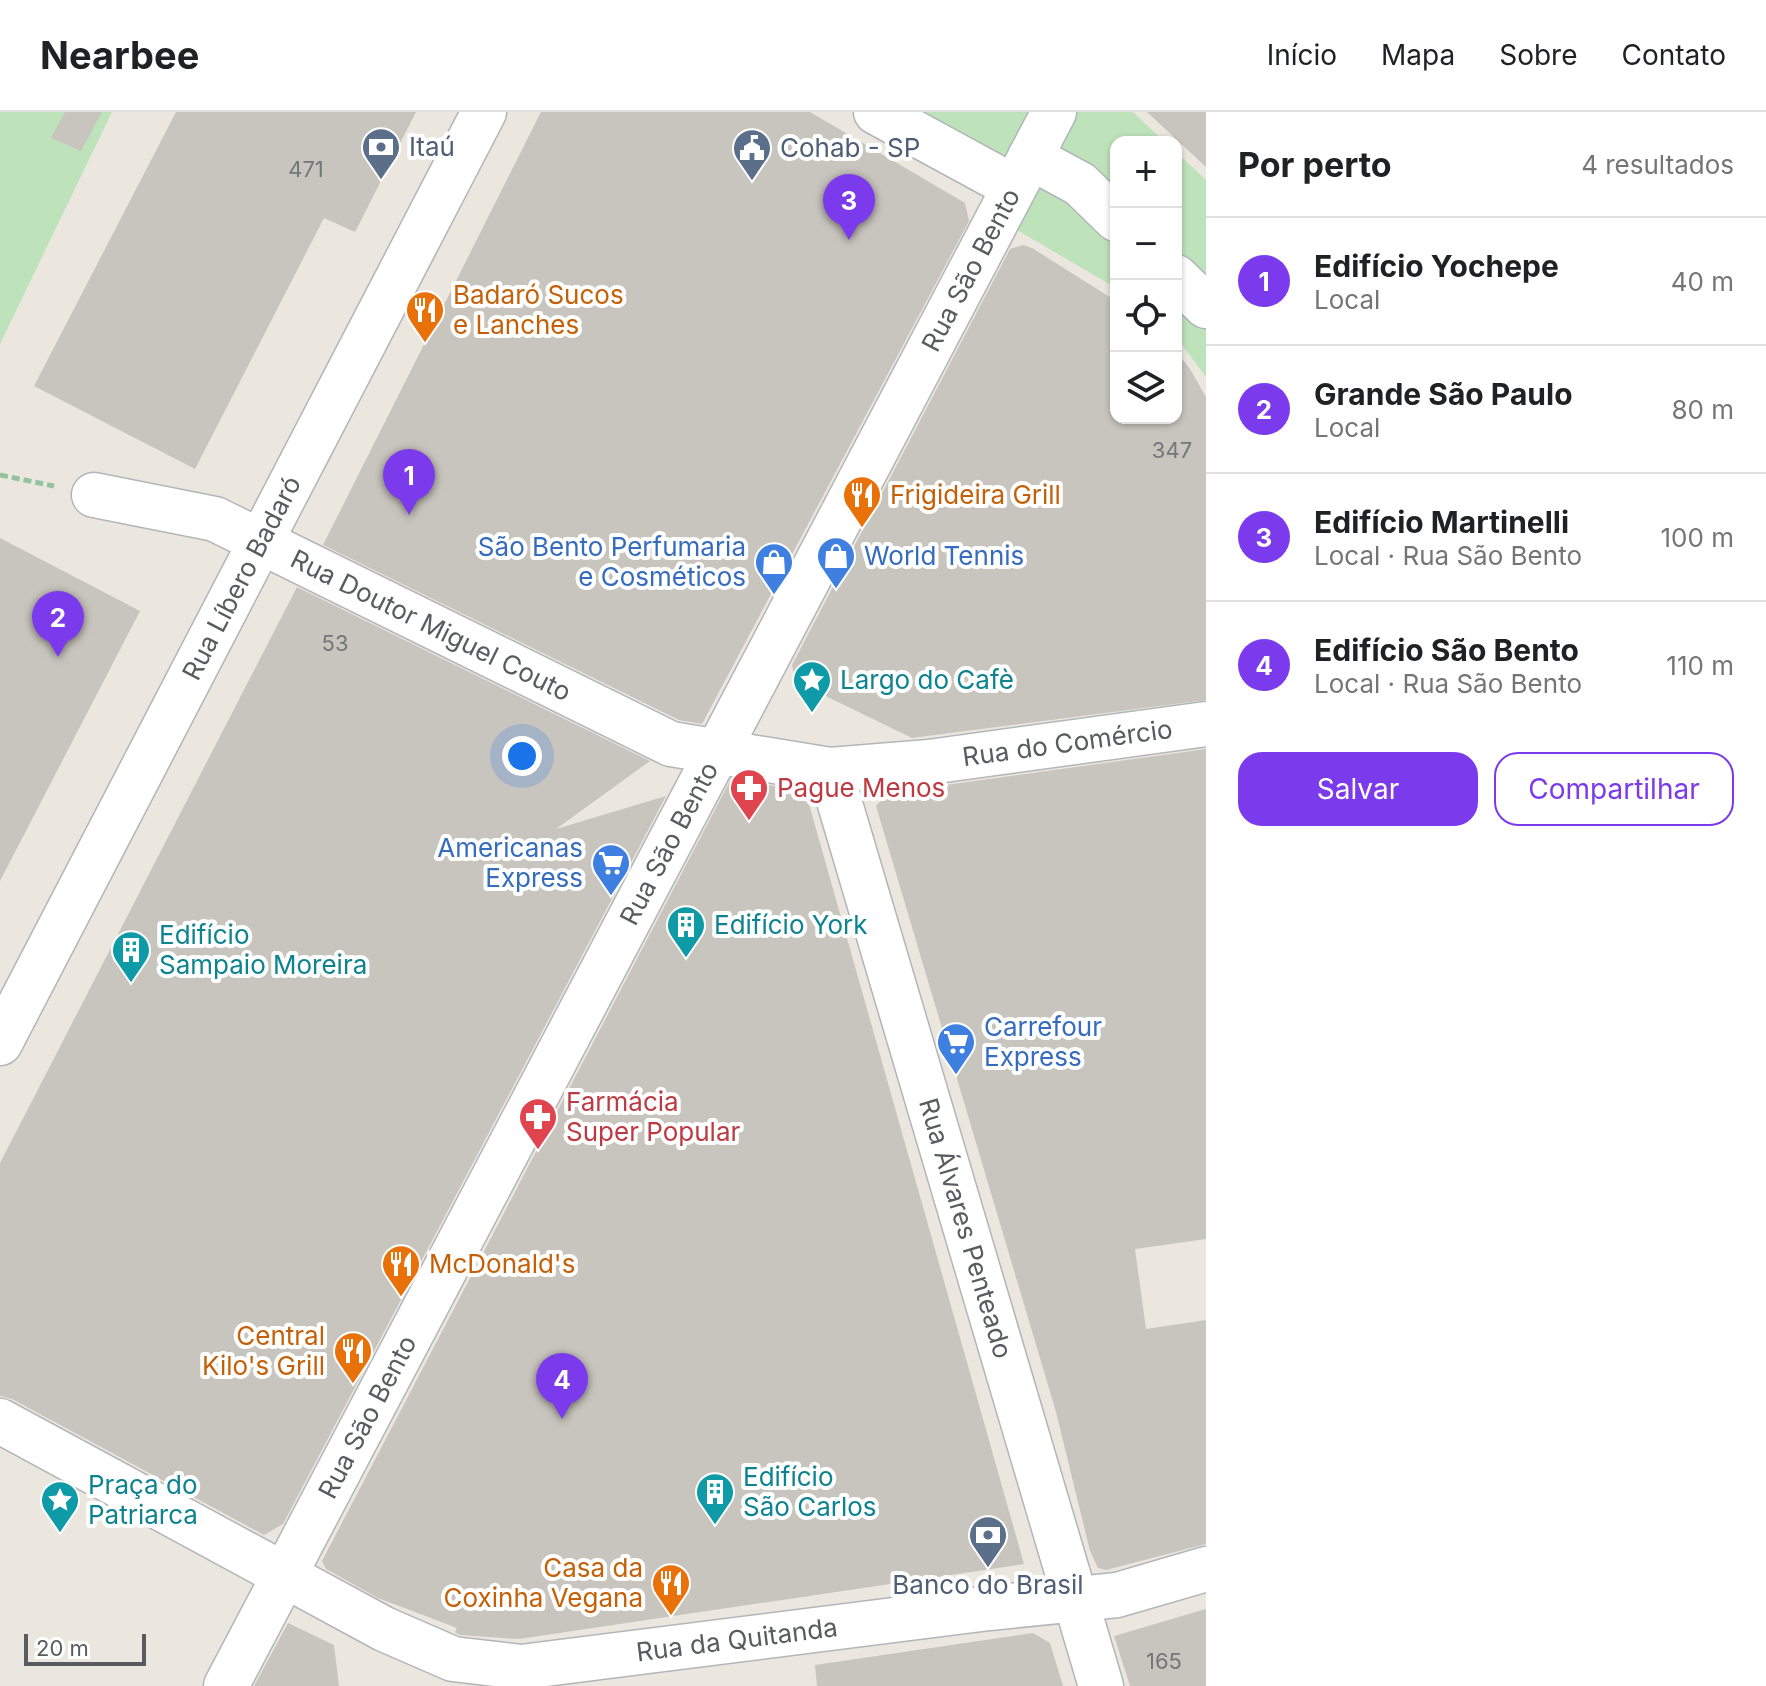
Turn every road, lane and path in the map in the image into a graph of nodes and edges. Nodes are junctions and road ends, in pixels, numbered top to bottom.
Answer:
1 (484, 112) edge
2 (876, 112) edge
3 (1054, 112) edge
4 (1022, 172) junction
5 (1110, 213) edge
6 (1179, 280) edge
7 (1206, 306) edge
8 (0, 475) edge
9 (94, 495) joint
10 (262, 540) junction
11 (1206, 724) edge
12 (719, 751) junction
13 (830, 770) junction
14 (0, 1043) edge
15 (0, 1421) edge
16 (1206, 1569) edge
17 (283, 1576) junction
18 (1076, 1599) junction
19 (226, 1686) edge
20 (1101, 1686) edge

1 - 10 street, Rua Líbero Badaró
2 - 4 street
3 - 4 street, Rua São Bento
4 - 5 street
4 - 12 street, Rua São Bento
6 - 7 street
8 - 9 path
9 - 10 street, Rua Doutor Miguel Couto
10 - 12 street, Rua Doutor Miguel Couto
10 - 14 street, Rua Líbero Badaró
11 - 13 street, Rua do Comércio
12 - 13 street, Rua Doutor Miguel Couto
12 - 17 street, Rua São Bento
13 - 18 street, Rua Álvares Penteado
15 - 17 street
16 - 18 street, Rua da Quitanda
17 - 18 street, Rua da Quitanda
17 - 19 street
18 - 20 street, Rua Álvares Penteado

